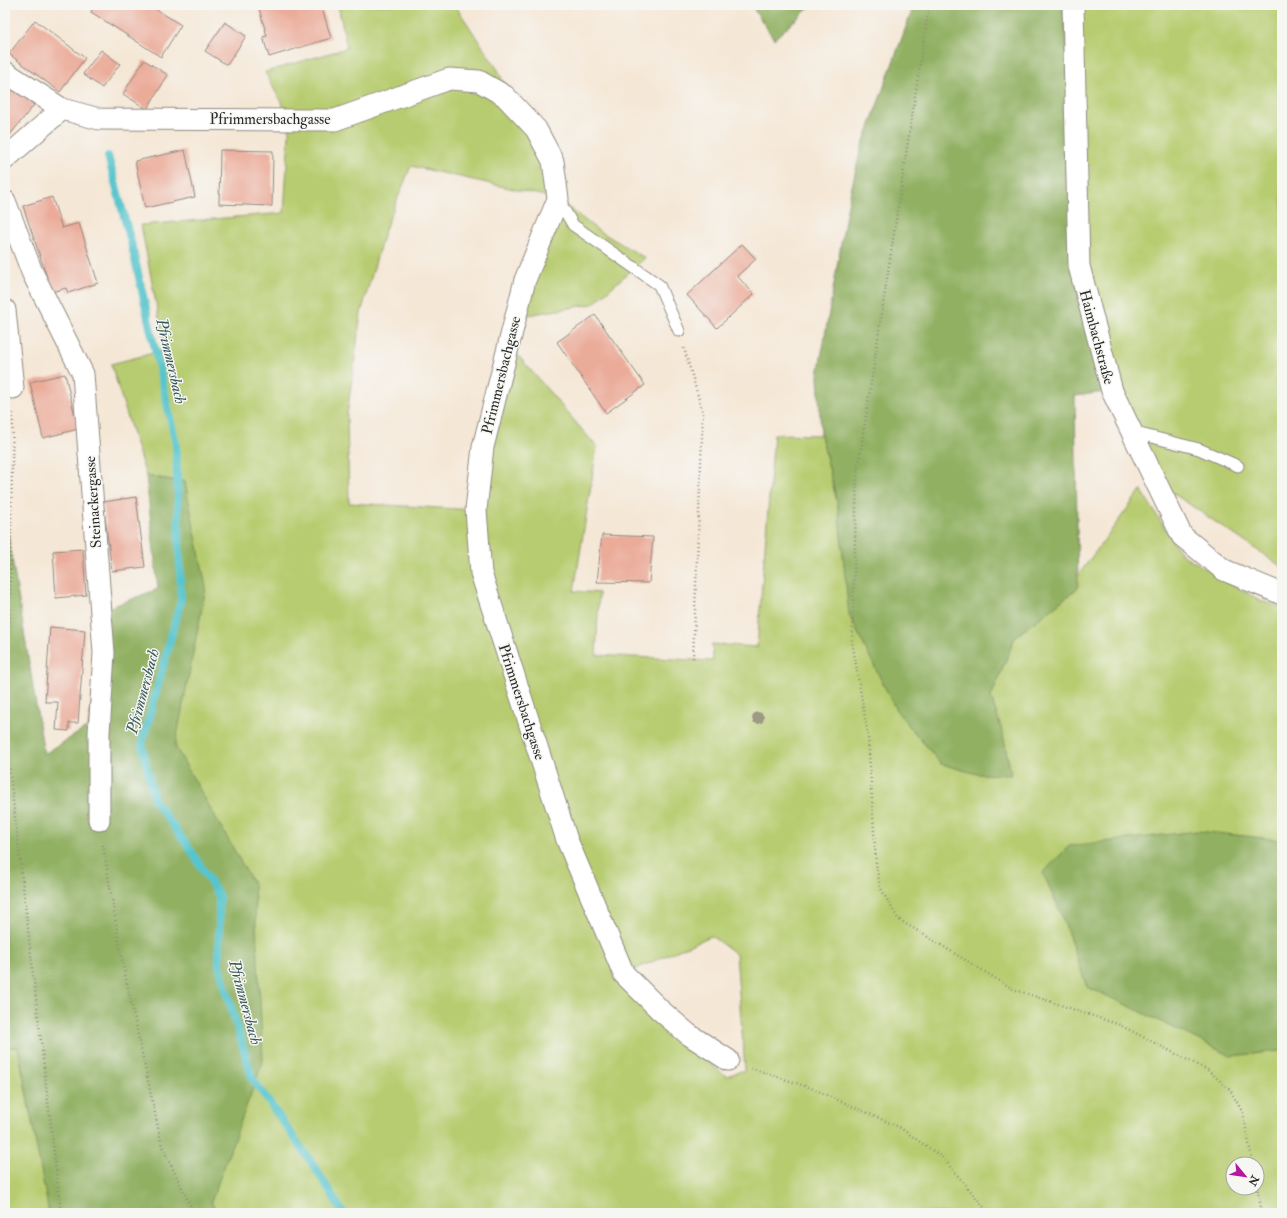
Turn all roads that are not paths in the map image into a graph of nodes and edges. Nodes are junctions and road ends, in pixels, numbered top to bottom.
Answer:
1 (1073, 5) edge
2 (5, 72) edge
3 (62, 109) junction
4 (5, 159) edge
5 (558, 199) junction
6 (5, 201) edge
7 (5, 310) edge
8 (679, 331) road end
9 (13, 388) road end
10 (1131, 432) junction
11 (1238, 466) dead end
12 (1282, 594) edge
13 (99, 820) road end
14 (728, 1060) road end

1 - 10 street, Haimbachstraße
2 - 3 street, Pfrimmersbachgasse
3 - 4 street
3 - 5 street, Pfrimmersbachgasse
5 - 8 lane
5 - 14 street, Pfrimmersbachgasse
6 - 13 street, Steinackergasse
7 - 9 street
10 - 11 lane
10 - 12 street, Haimbachstraße

